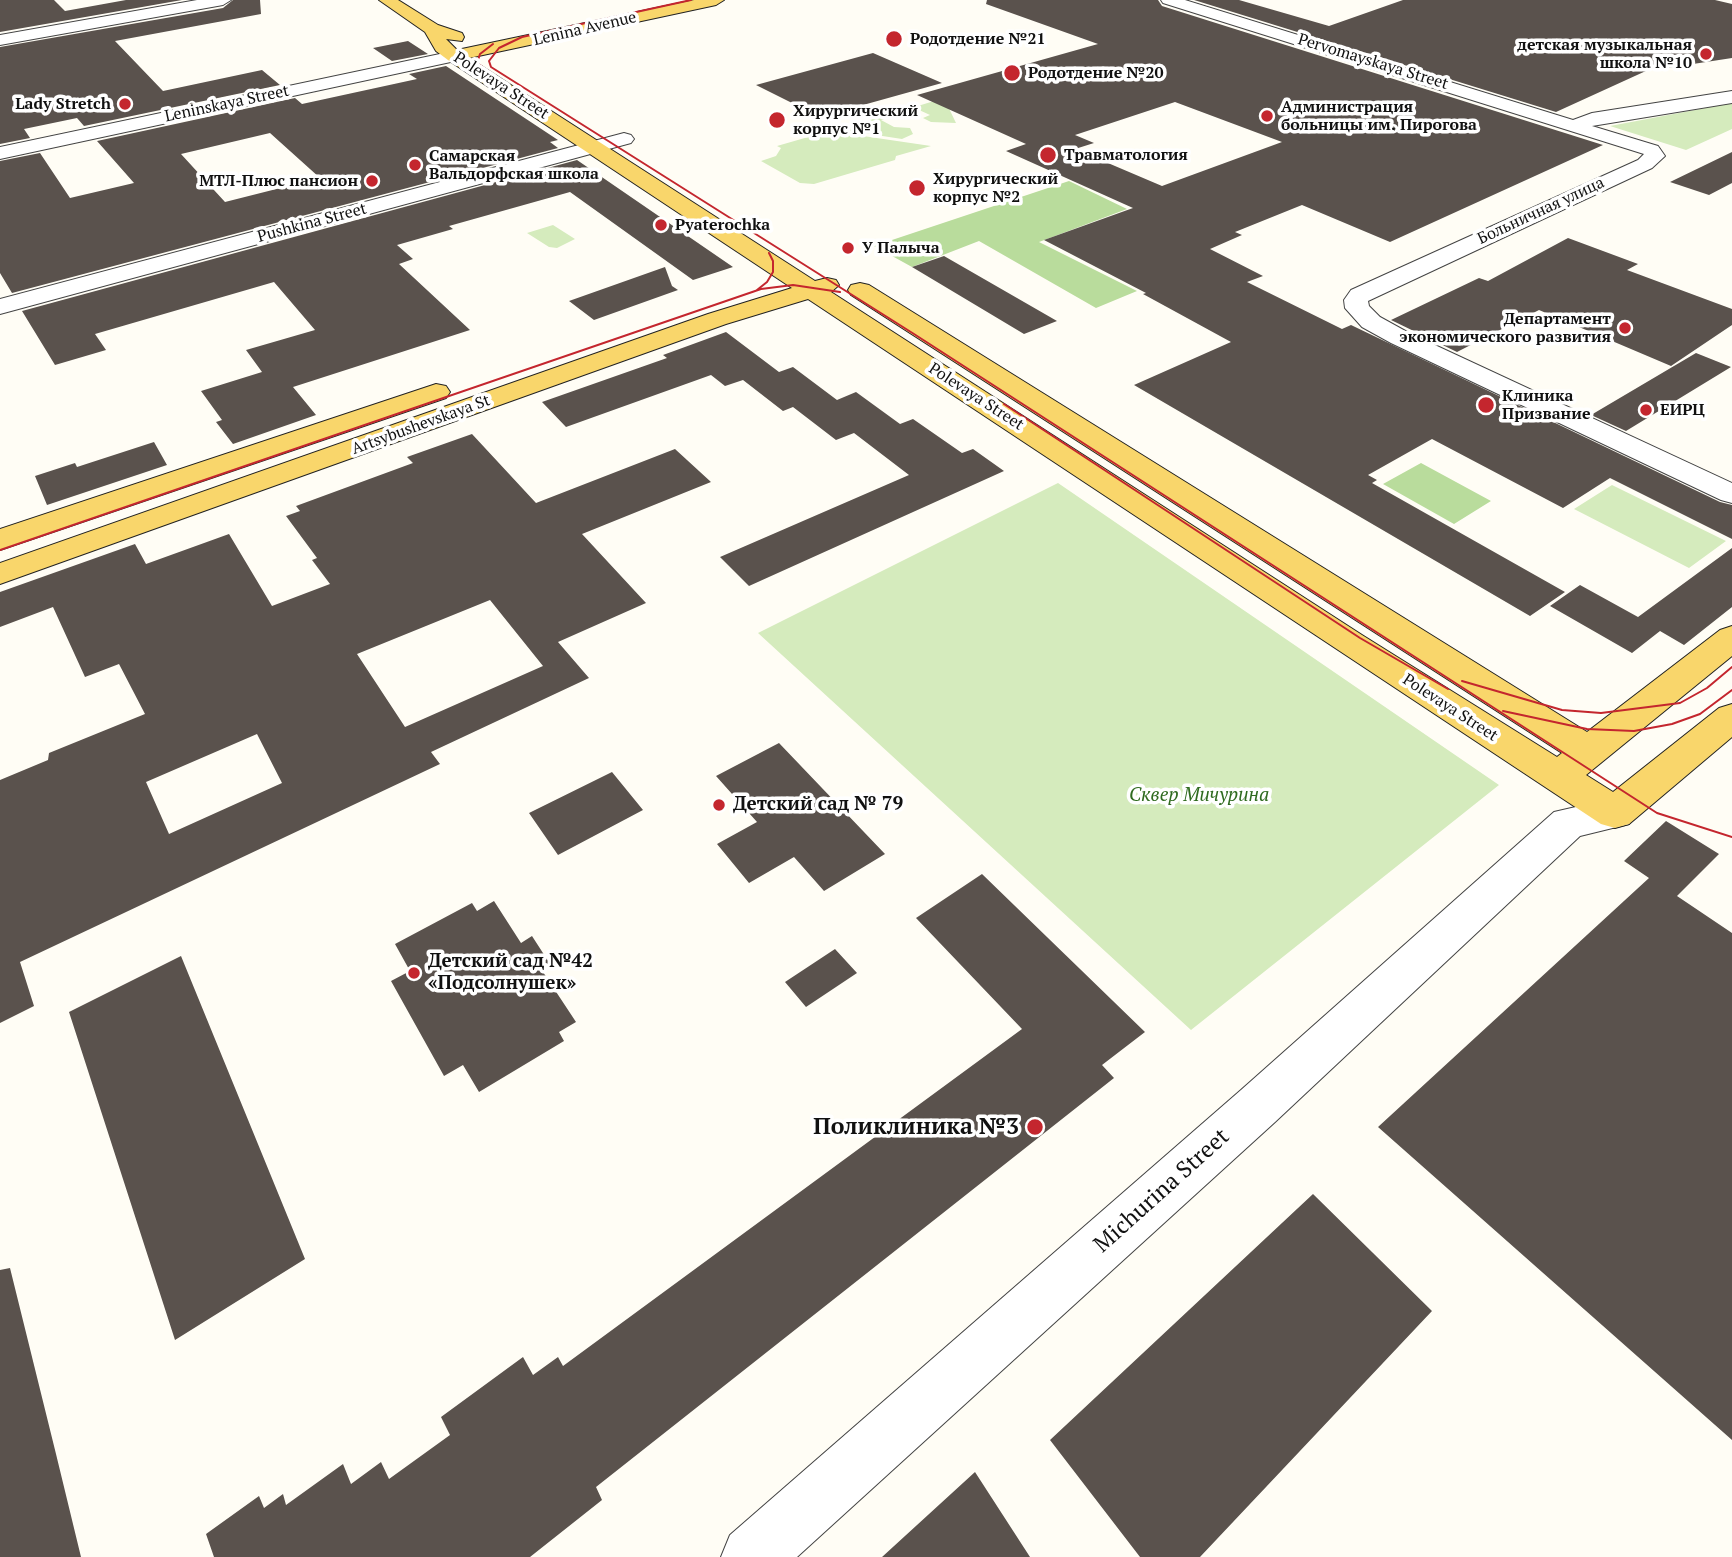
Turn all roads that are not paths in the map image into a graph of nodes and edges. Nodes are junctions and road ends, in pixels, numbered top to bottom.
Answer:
1 (223, 0) edge
2 (387, 0) edge
3 (658, 0) edge
4 (716, 0) edge
5 (1168, 0) edge
6 (432, 29) junction
7 (0, 40) edge
8 (476, 46) junction
9 (448, 52) junction
10 (1732, 97) edge
11 (555, 99) dead end
12 (1577, 124) junction
13 (598, 137) junction
14 (630, 143) dead end
15 (0, 146) edge
16 (0, 153) edge
17 (803, 275) junction
18 (0, 307) edge
19 (1732, 494) edge
20 (0, 540) edge
21 (0, 574) edge
22 (1732, 638) edge
23 (1732, 718) edge
24 (1588, 751) junction
25 (1580, 805) junction
26 (752, 1557) edge

1 - 7 street
2 - 6 main road
3 - 8 main road, Lenina Avenue
4 - 8 main road, Lenina Avenue
5 - 12 street, Pervomayskaya Street
6 - 8 main road, Polevaya Street
6 - 9 main road, Polevaya Street
8 - 9 main road, Lenina Avenue
8 - 11 main road, Polevaya Street
9 - 13 main road, Polevaya Street
9 - 15 street, Leninskaya Street
9 - 16 street, Leninskaya Street
10 - 12 street
12 - 19 street, Больничная улица
13 - 14 street, Pushkina Street
13 - 17 main road, Polevaya Street
13 - 18 street, Pushkina Street
17 - 20 main road, Artsybushevskaya St
17 - 21 main road, Artsybushevskaya St
17 - 24 main road, Polevaya Street
17 - 25 main road, Polevaya Street
22 - 24 main road
23 - 25 main road, Michurina Street
24 - 25 main road
25 - 26 street, Michurina Street

